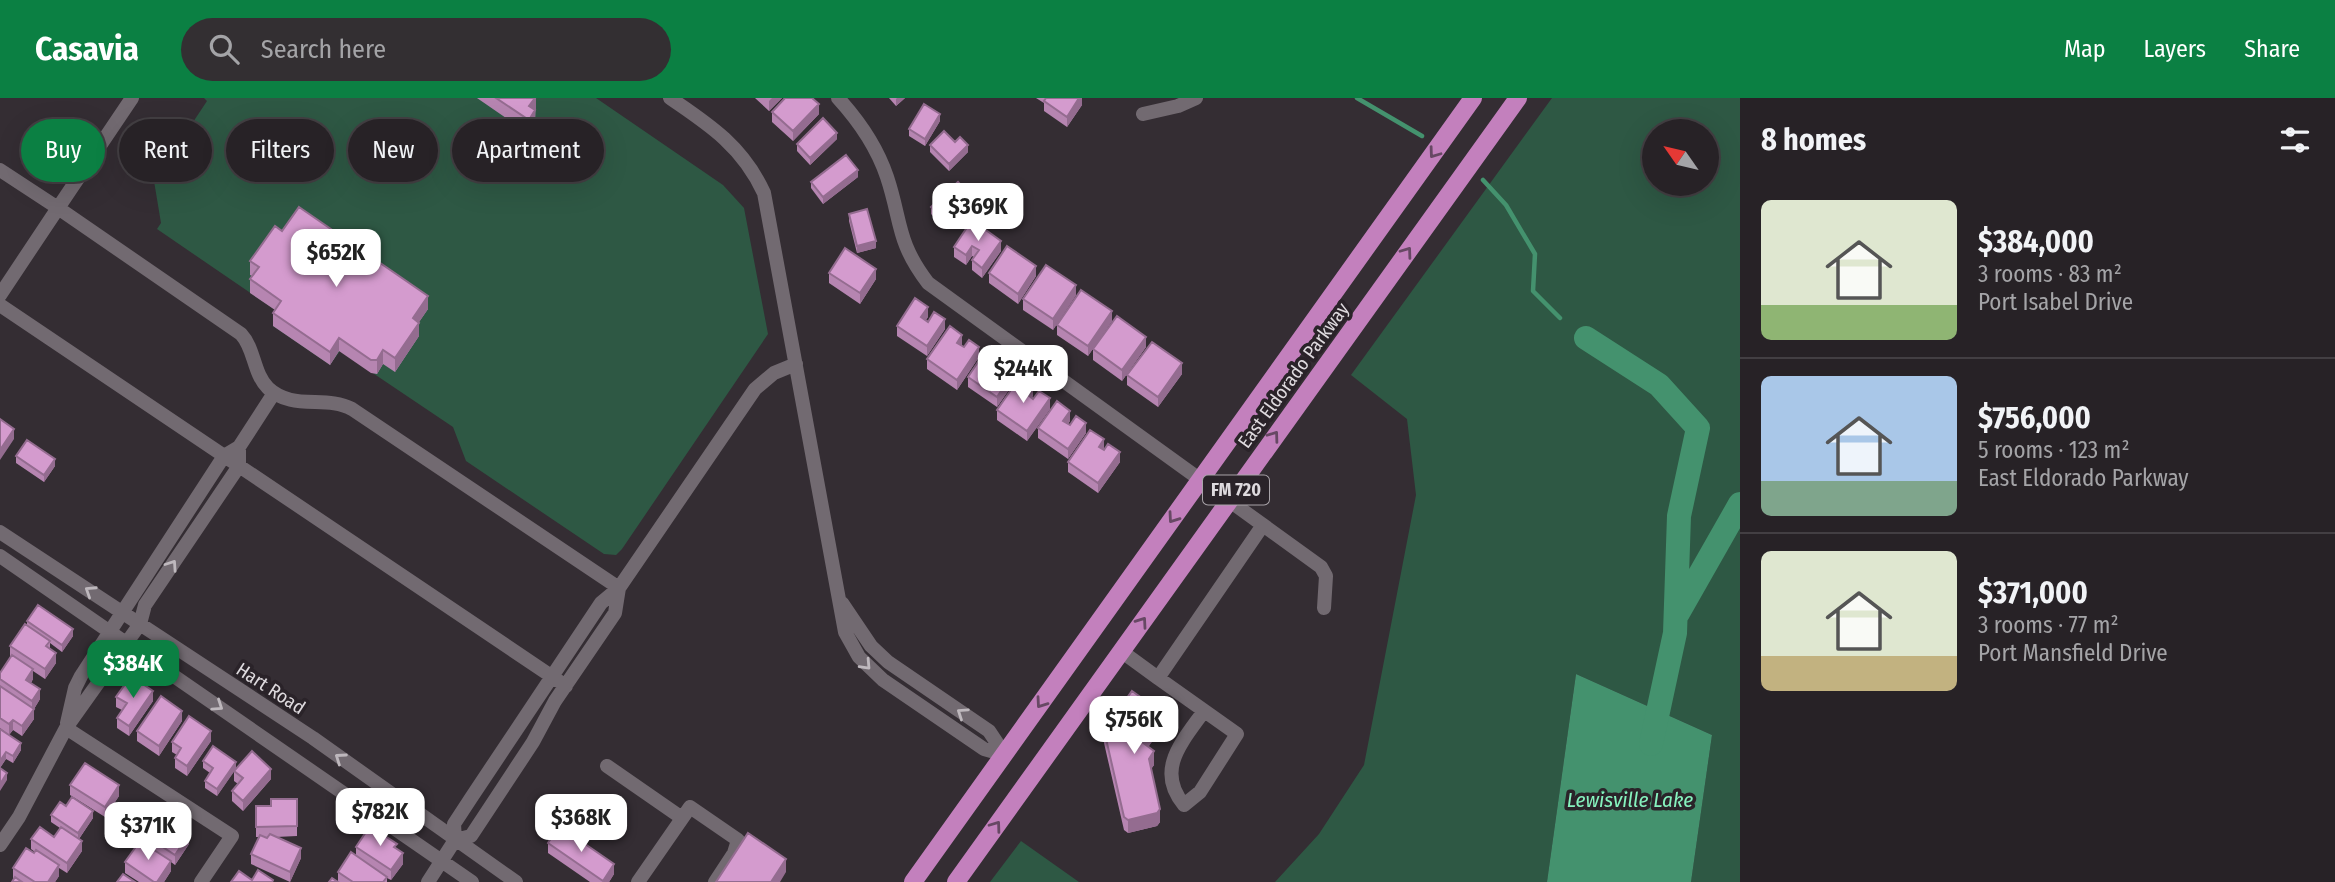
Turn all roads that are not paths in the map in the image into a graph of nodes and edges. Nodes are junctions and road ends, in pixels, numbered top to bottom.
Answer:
1 (132, 98) edge
2 (670, 98) edge
3 (838, 98) edge
4 (1196, 98) edge
5 (1473, 98) edge
6 (1518, 98) edge
7 (1143, 114) dead end
8 (0, 170) edge
9 (58, 208) junction
10 (0, 295) edge
11 (0, 305) edge
12 (796, 363) junction
13 (274, 393) junction
14 (239, 447) junction
15 (224, 456) junction
16 (239, 466) junction
17 (1201, 479) junction
18 (1229, 500) junction
19 (1263, 525) junction
20 (0, 532) edge
21 (0, 556) edge
22 (619, 588) junction
23 (1324, 608) dead end
24 (121, 612) junction
25 (140, 624) junction
26 (108, 632) junction
27 (127, 644) junction
28 (1121, 651) junction
29 (551, 676) junction
30 (1158, 678) junction
31 (566, 686) junction
32 (1204, 711) junction
33 (66, 728) junction
34 (1004, 755) junction
35 (607, 766) dead end
36 (682, 818) junction
37 (455, 840) junction
38 (0, 845) edge
39 (442, 861) junction
40 (201, 882) edge
41 (428, 882) edge
42 (472, 882) edge
43 (516, 882) edge
44 (638, 882) edge
45 (715, 882) edge
46 (913, 882) edge
47 (956, 882) edge

1 - 9 street
2 - 12 street
3 - 17 street
4 - 7 street
5 -> 17 main road, East Eldorado Parkway / FM 720
18 -> 6 main road, East Eldorado Parkway / FM 720
8 - 9 street
9 - 10 street
9 - 13 street
11 - 15 street
12 - 22 street
12 - 34 street
13 - 14 street
13 - 22 street
14 - 15 street
14 - 16 street
15 - 16 street
15 - 24 street
25 -> 16 street
16 - 29 street
17 - 18 street
17 -> 34 main road, East Eldorado Parkway / FM 720
18 - 19 street
28 -> 18 main road, East Eldorado Parkway / FM 720
19 - 23 street
19 - 30 street
24 -> 20 street, Hart Road
21 - 26 street
22 - 29 street
22 - 31 street
24 - 25 street, Hart Road
24 - 26 street
25 - 27 street
37 -> 25 street, Hart Road
26 - 27 street
26 - 33 street
27 - 33 street
27 -> 39 street
28 - 30 street
47 -> 28 main road, East Eldorado Parkway / FM 720
29 - 31 street
29 - 37 street
30 - 32 street
31 - 37 street
32 - 32 street
33 - 38 street
33 - 40 street
34 - 46 main road, East Eldorado Parkway / FM 720
35 - 36 street
36 - 44 street
36 - 45 street
37 - 39 street
37 - 43 street, Hart Road
39 - 41 street
39 - 42 street

